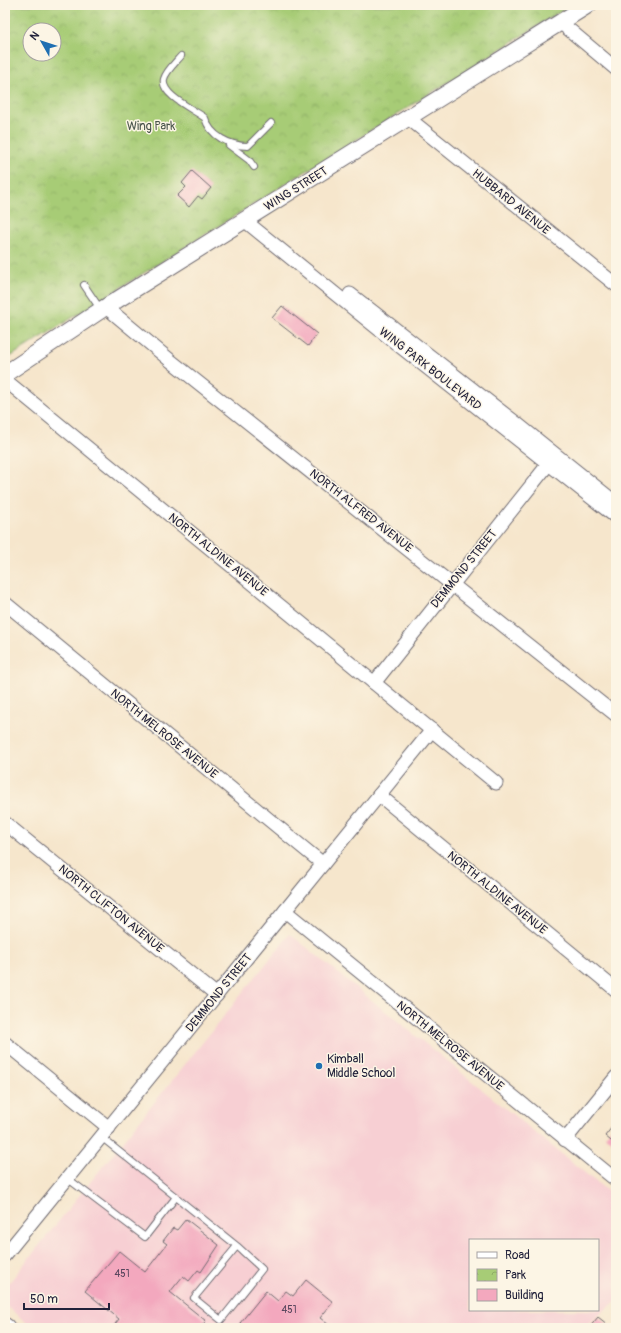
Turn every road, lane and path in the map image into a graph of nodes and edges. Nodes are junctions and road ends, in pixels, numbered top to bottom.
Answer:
1 (588, 5) edge
2 (560, 22) junction
3 (181, 56) dead end
4 (616, 69) edge
5 (408, 117) junction
6 (271, 123) dead end
7 (223, 140) junction
8 (248, 146) junction
9 (245, 157) junction
10 (254, 167) dead end
11 (248, 218) junction
12 (84, 285) dead end
13 (616, 285) edge
14 (104, 309) junction
15 (5, 374) edge
16 (5, 380) edge
17 (552, 459) junction
18 (616, 503) edge
19 (616, 517) edge
20 (452, 584) junction
21 (5, 603) edge
22 (374, 683) junction
23 (616, 715) edge
24 (432, 730) junction
25 (496, 783) dead end
26 (379, 795) junction
27 (5, 823) edge
28 (323, 864) junction
29 (285, 911) junction
30 (616, 990) edge
31 (217, 995) junction
32 (5, 1043) edge
33 (616, 1077) edge
34 (105, 1132) junction
35 (566, 1140) junction
36 (67, 1178) junction
37 (616, 1180) edge
38 (176, 1197) junction
39 (237, 1246) junction
40 (5, 1255) edge

1 - 2 street, WING STREET
2 - 4 street
2 - 5 street, WING STREET
3 - 7 lane
5 - 11 street, WING STREET
5 - 13 street, HUBBARD AVENUE
6 - 8 lane
7 - 8 lane
7 - 9 lane
8 - 9 lane
9 - 10 lane
11 - 14 street, WING STREET
11 - 17 street, WING PARK BOULEVARD
12 - 14 lane
14 - 15 street, WING STREET
14 - 20 street, NORTH ALFRED AVENUE
16 - 22 street, NORTH ALDINE AVENUE
17 - 18 street, WING PARK BOULEVARD
17 - 19 street, WING PARK BOULEVARD
17 - 20 street, DEMMOND STREET
20 - 22 street, DEMMOND STREET
20 - 23 street, NORTH ALFRED AVENUE
21 - 28 street, NORTH MELROSE AVENUE
22 - 24 street, NORTH ALDINE AVENUE
24 - 25 street, NORTH ALDINE AVENUE
24 - 26 street, DEMMOND STREET
26 - 28 street, DEMMOND STREET
26 - 30 street, NORTH ALDINE AVENUE
27 - 31 street, NORTH CLIFTON AVENUE
28 - 29 street, DEMMOND STREET
29 - 31 street, DEMMOND STREET
29 - 35 street, NORTH MELROSE AVENUE
31 - 34 street, DEMMOND STREET
32 - 34 street
33 - 35 street
34 - 36 street, DEMMOND STREET
34 - 38 lane
35 - 37 street, NORTH MELROSE AVENUE
36 - 38 lane
36 - 40 street, DEMMOND STREET
38 - 39 lane
39 - 39 lane

